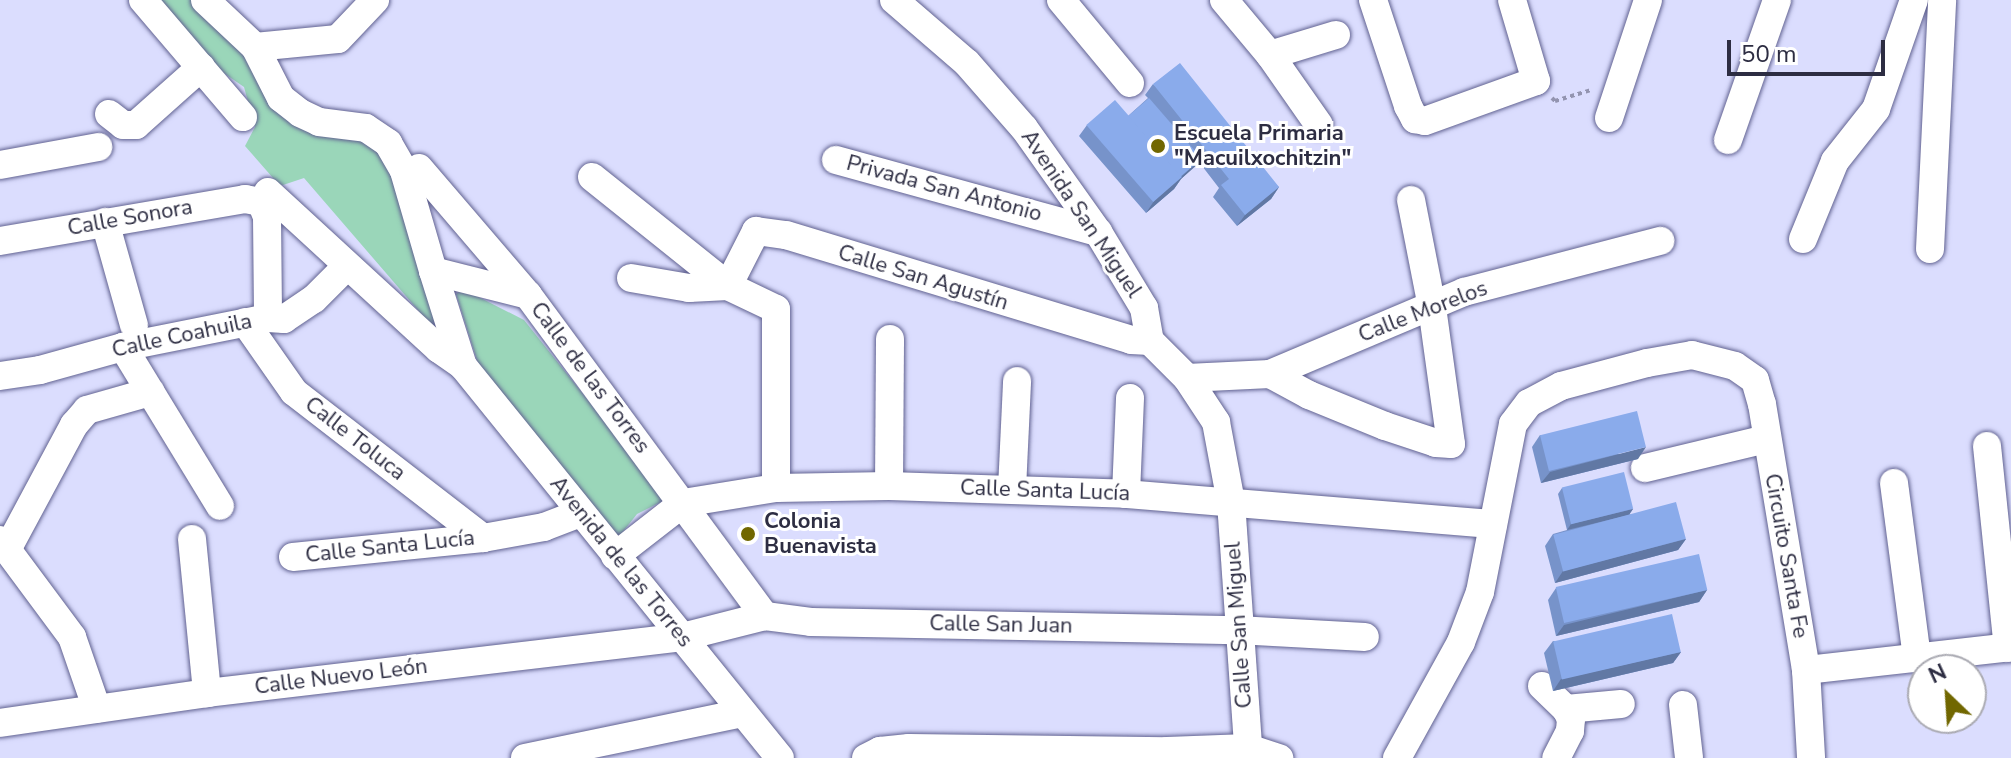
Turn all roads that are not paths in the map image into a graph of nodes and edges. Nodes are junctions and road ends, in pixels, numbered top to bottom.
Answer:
1 (143, 0) edge
2 (205, 0) edge
3 (375, 0) edge
4 (894, 0) edge
5 (1061, 0) edge
6 (1224, 0) edge
7 (1373, 0) edge
8 (1512, 0) edge
9 (1648, 0) edge
10 (1777, 0) edge
11 (1914, 0) edge
12 (1942, 0) edge
13 (1336, 35) dead end
14 (255, 47) junction
15 (1270, 55) junction
16 (201, 67) junction
17 (1130, 83) dead end
18 (109, 114) dead end
19 (243, 117) dead end
20 (1609, 118) dead end
21 (1319, 125) dead end
22 (1728, 140) dead end
23 (98, 147) dead end
24 (836, 160) dead end
25 (0, 165) edge
26 (419, 168) dead end
27 (592, 177) dead end
28 (265, 197) junction
29 (1411, 200) dead end
30 (105, 222) junction
31 (1098, 232) junction
32 (1803, 239) dead end
33 (0, 241) edge
34 (1660, 241) dead end
35 (1930, 249) dead end
36 (347, 266) junction
37 (433, 271) junction
38 (631, 278) dead end
39 (728, 286) junction
40 (528, 295) junction
41 (1432, 307) junction
42 (256, 320) junction
43 (128, 336) junction
44 (890, 339) dead end
45 (1150, 341) junction
46 (463, 366) junction
47 (1270, 374) junction
48 (0, 376) edge
49 (1187, 378) junction
50 (1017, 381) dead end
51 (150, 392) junction
52 (1130, 398) dead end
53 (1766, 439) junction
54 (1987, 446) dead end
55 (1645, 468) dead end
56 (1894, 483) dead end
57 (889, 486) junction
58 (776, 488) junction
59 (1012, 489) junction
60 (1126, 494) junction
61 (1231, 502) junction
62 (683, 503) junction
63 (220, 506) dead end
64 (580, 513) junction
65 (1493, 524) junction
66 (483, 538) junction
67 (192, 539) dead end
68 (4, 544) edge
69 (615, 556) junction
70 (293, 557) dead end
71 (765, 616) junction
72 (1237, 630) junction
73 (682, 637) junction
74 (1365, 637) dead end
75 (2009, 648) edge
76 (1916, 654) edge
77 (1954, 654) edge
78 (1907, 659) edge
79 (1806, 670) junction
80 (1542, 686) dead end
81 (207, 693) junction
82 (1621, 704) dead end
83 (1683, 705) dead end
84 (97, 709) junction
85 (1566, 709) junction
86 (742, 713) junction
87 (0, 723) edge
88 (1248, 748) junction
89 (1167, 755) edge
90 (525, 758) edge
91 (780, 758) edge
92 (866, 758) edge
93 (1279, 758) edge
94 (1397, 758) edge
95 (1556, 758) edge
96 (1689, 758) edge
97 (1811, 758) edge

1 - 16 street
2 - 14 street
3 - 14 street
4 - 31 street, Avenida San Miguel
5 - 17 street
6 - 15 street
7 - 8 street
9 - 20 street
10 - 22 street
11 - 32 street
12 - 35 street
13 - 15 street
14 - 37 street
15 - 21 street
16 - 18 street
16 - 19 street
23 - 25 street
24 - 31 street, Privada San Antonio
26 - 40 street
27 - 39 street
28 - 30 street, Calle Sonora
28 - 36 street, Avenida de las Torres
28 - 42 street
29 - 41 street
30 - 33 street, Calle Sonora
30 - 43 street
31 - 45 street, Avenida San Miguel
34 - 41 street, Calle Morelos
36 - 42 street, Calle Coahuila
36 - 46 street, Avenida de las Torres
37 - 40 street, Calle de las Torres
37 - 46 street, Avenida de las Torres
38 - 39 street
39 - 45 street, Calle San Agustín
39 - 58 street
40 - 62 street, Calle de las Torres
41 - 47 street, Calle Morelos
41 - 47 street
42 - 43 street, Calle Coahuila
42 - 66 street, Calle Toluca
43 - 48 street, Calle Coahuila
43 - 51 street
44 - 57 street
45 - 49 street
46 - 64 street, Avenida de las Torres
47 - 49 street, Calle Morelos
49 - 61 street
50 - 59 street
51 - 63 street
51 - 68 street
52 - 60 street
53 - 55 street
53 - 65 street, Circuito Santa Fe
53 - 79 street, Circuito Santa Fe
54 - 75 street
56 - 76 street
57 - 58 street, Calle Santa Lucía
57 - 59 street, Calle Santa Lucía
58 - 62 street, Calle Santa Lucía
59 - 60 street, Calle Santa Lucía
60 - 61 street, Calle Santa Lucía
61 - 65 street, Calle Santa Lucía
61 - 72 street, Calle San Miguel
62 - 69 street, Calle Santa Lucía
62 - 71 street, Calle de las Torres
64 - 66 street, Calle Santa Lucía
64 - 69 street, Avenida de las Torres
65 - 94 street
66 - 70 street, Calle Santa Lucía
67 - 81 street
68 - 84 street
69 - 73 street, Avenida de las Torres
71 - 72 street, Calle San Juan
71 - 73 street, Calle Nuevo León
72 - 74 street
72 - 88 street, Calle San Miguel
73 - 81 street, Calle Nuevo León
73 - 86 street, Avenida de las Torres
75 - 77 street
78 - 79 street
79 - 97 street, Circuito Santa Fe
80 - 85 street
81 - 84 street, Calle Nuevo León
82 - 85 street
83 - 96 street
84 - 87 street, Calle Nuevo León
85 - 95 street
86 - 90 street
86 - 91 street, Avenida de las Torres
88 - 89 street
88 - 93 street
89 - 92 street

